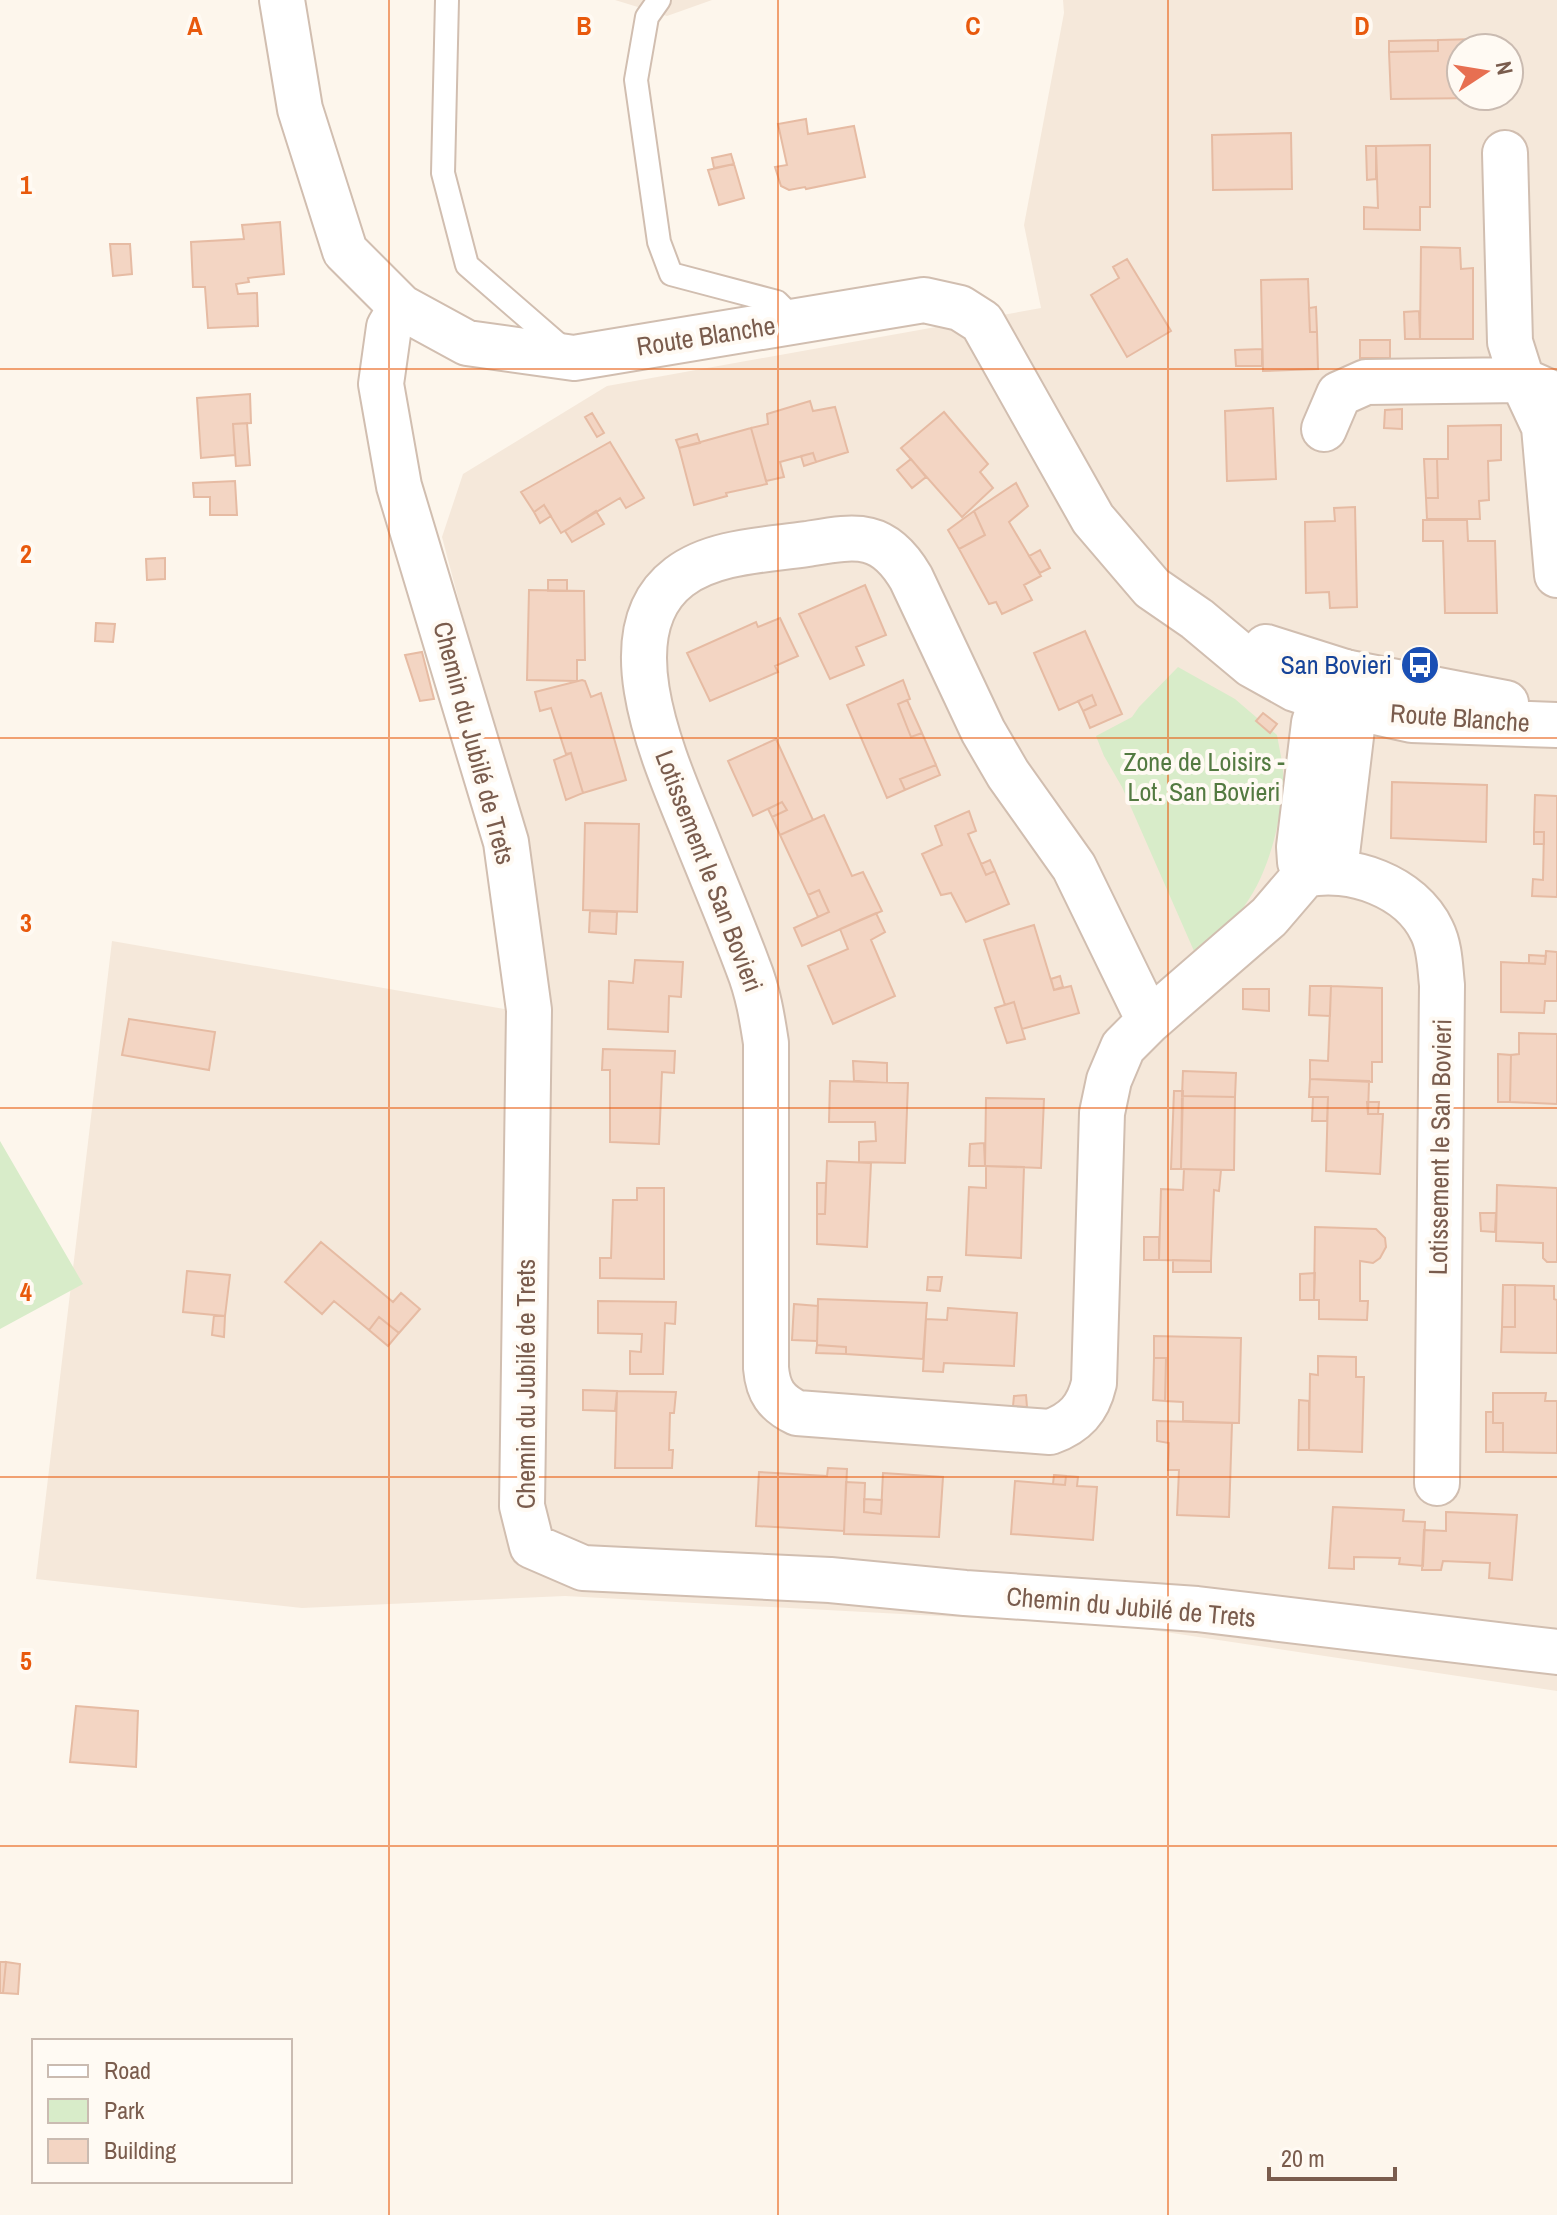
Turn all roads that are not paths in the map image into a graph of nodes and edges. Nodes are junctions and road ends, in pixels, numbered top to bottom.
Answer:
1 (282, 0) edge
2 (447, 0) edge
3 (659, 0) edge
4 (1505, 153) dead end
5 (401, 307) junction
6 (796, 321) junction
7 (574, 358) junction
8 (1540, 388) edge
9 (1324, 429) dead end
10 (1557, 575) edge
11 (1341, 693) junction
12 (1557, 714) edge
13 (1557, 725) edge
14 (1320, 873) junction
15 (1149, 1021) junction
16 (1437, 1483) dead end
17 (1557, 1652) edge

1 - 5 street, Route Blanche
2 - 7 lane
3 - 6 lane
4 - 8 street
5 - 7 street, Route Blanche
5 - 17 street, Chemin du Jubilé de Trets
6 - 7 street, Route Blanche
6 - 11 street, Route Blanche
8 - 9 street
8 - 10 street
11 - 12 street, Route Blanche
11 - 13 street, Route Blanche
11 - 14 street
14 - 15 street, Lotissement le San Bovieri
14 - 16 street, Lotissement le San Bovieri
15 - 15 street, Lotissement le San Bovieri

